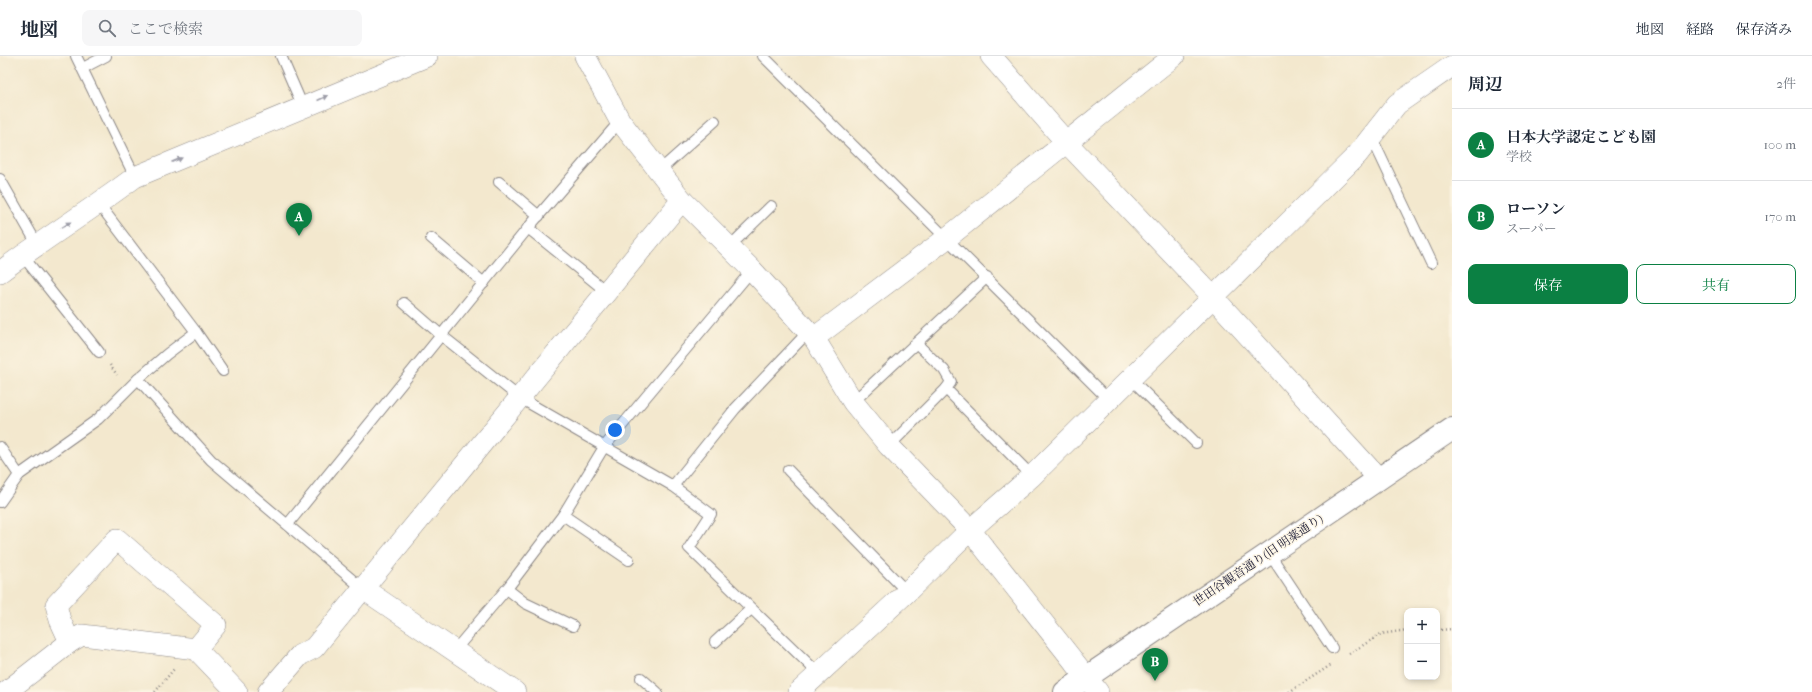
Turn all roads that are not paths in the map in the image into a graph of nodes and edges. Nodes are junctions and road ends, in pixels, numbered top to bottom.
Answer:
1 (76, 56) edge
2 (106, 56) edge
3 (281, 56) edge
4 (427, 56) edge
5 (585, 56) edge
6 (763, 56) edge
7 (991, 56) edge
8 (1448, 56) edge
9 (1163, 59) edge
10 (399, 61) edge
11 (1452, 62) edge
12 (1452, 66) edge
13 (83, 68) junction
14 (303, 107) junction
15 (620, 121) junction
16 (715, 121) dead end
17 (1371, 136) junction
18 (1066, 142) junction
19 (658, 171) junction
20 (135, 177) junction
21 (0, 179) edge
22 (499, 182) dead end
23 (682, 200) junction
24 (99, 204) junction
25 (771, 206) dead end
26 (539, 216) junction
27 (528, 228) junction
28 (431, 238) dead end
29 (947, 238) junction
30 (730, 246) junction
31 (30, 250) junction
32 (1431, 263) dead end
33 (752, 270) junction
34 (0, 272) edge
35 (987, 277) junction
36 (484, 283) junction
37 (607, 292) junction
38 (1214, 297) junction
39 (404, 303) dead end
40 (196, 332) junction
41 (441, 335) junction
42 (811, 335) junction
43 (916, 343) junction
44 (99, 352) road end
45 (223, 371) dead end
46 (1130, 378) junction
47 (138, 379) junction
48 (946, 389) junction
49 (520, 398) junction
50 (1108, 399) junction
51 (853, 402) junction
52 (1452, 429) edge
53 (1196, 443) dead end
54 (889, 446) junction
55 (0, 447) edge
56 (604, 447) junction
57 (788, 470) dead end
58 (19, 475) junction
59 (1032, 476) junction
60 (1378, 479) junction
61 (673, 486) junction
62 (0, 502) edge
63 (563, 516) junction
64 (288, 524) junction
65 (970, 530) junction
66 (1269, 553) junction
67 (628, 560) dead end
68 (362, 588) junction
69 (507, 589) junction
70 (907, 592) junction
71 (751, 609) junction
72 (572, 626) dead end
73 (70, 642) junction
74 (715, 642) dead end
75 (1332, 648) dead end
76 (196, 649) junction
77 (455, 650) junction
78 (818, 673) junction
79 (641, 678) dead end
80 (1092, 684) edge
81 (6, 692) edge
82 (237, 692) edge
83 (268, 692) edge
84 (515, 692) edge
85 (657, 692) edge
86 (798, 692) edge
87 (1065, 692) edge

1 - 13 lane
2 - 13 lane
3 - 14 lane
4 - 10 street
5 - 15 street
6 - 29 lane
7 - 18 street
8 - 11 street
9 - 18 street
14 -> 10 street
12 - 17 street
13 - 20 lane
20 -> 14 street
15 - 19 street
15 - 26 lane
16 - 19 lane
17 - 32 lane
17 - 38 street
18 - 29 street
18 - 38 street
19 - 23 street
20 - 24 street
21 - 31 lane
22 - 26 lane
23 - 30 street
23 - 37 street
31 -> 24 street
24 - 40 lane
25 - 30 lane
26 - 27 lane
27 - 36 lane
27 - 37 lane
28 - 36 lane
29 - 35 lane
29 - 42 street
30 - 33 street
31 - 34 street
31 - 44 lane
33 - 42 street
33 - 56 lane
35 - 43 lane
35 - 50 lane
36 - 41 lane
37 - 49 street
38 - 46 street
38 - 60 street
39 - 41 lane
40 - 45 lane
40 - 47 lane
41 - 49 lane
41 - 64 lane
42 - 51 street
42 - 61 lane
43 - 48 lane
43 - 51 lane
46 - 50 street
46 - 53 lane
47 - 58 lane
47 - 64 lane
48 - 54 lane
48 - 59 lane
49 - 56 lane
49 - 68 street
50 - 59 street
51 - 54 street
52 - 60 street, 世田谷観音通り(旧 明薬通り)
54 - 65 street
55 - 58 lane
56 - 61 lane
56 - 63 lane
57 - 70 lane
58 - 62 lane
59 - 65 street
60 - 66 street, 世田谷観音通り(旧 明薬通り)
61 - 71 lane
63 - 67 lane
63 - 69 lane
64 - 68 lane
65 - 70 street
65 - 80 street
66 - 75 lane
66 - 80 street, 世田谷観音通り(旧 明薬通り)
68 - 77 street
68 - 83 street
69 - 72 lane
69 - 77 lane
70 - 78 street
71 - 74 lane
71 - 78 lane
73 - 76 street
73 - 76 street
73 - 81 street
76 - 82 street
77 - 84 street
78 - 86 street
79 - 85 lane
80 - 87 street, 世田谷観音通り(旧 明薬通り)

